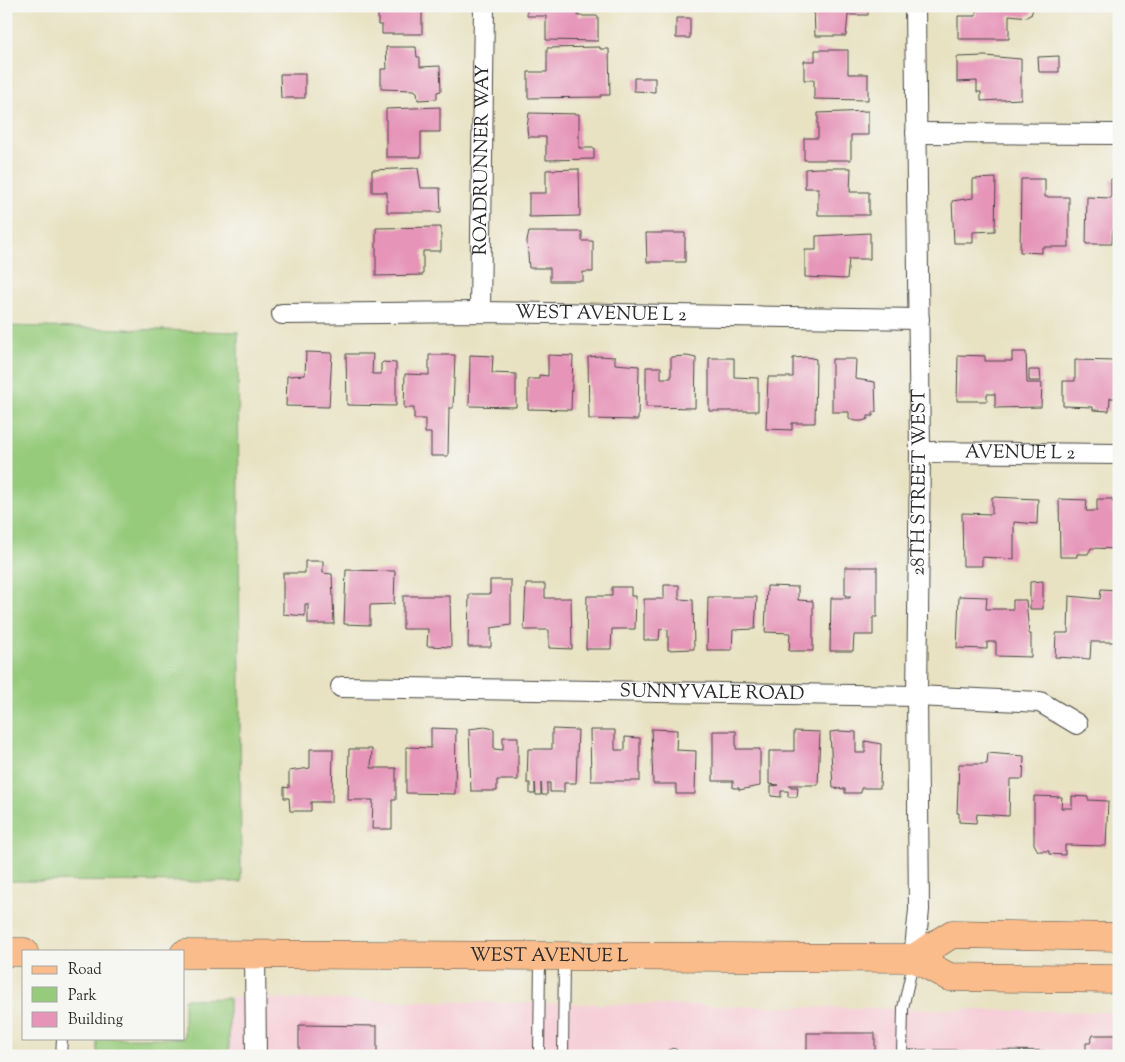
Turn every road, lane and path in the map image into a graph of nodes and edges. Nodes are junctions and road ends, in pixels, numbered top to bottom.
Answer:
1 (484, 6) edge
2 (915, 6) edge
3 (916, 133) junction
4 (1119, 134) edge
5 (480, 312) junction
6 (282, 314) dead end
7 (919, 319) junction
8 (920, 452) junction
9 (1119, 454) edge
10 (341, 686) dead end
11 (917, 696) junction
12 (1076, 724) dead end
13 (1119, 937) edge
14 (6, 952) edge
15 (22, 952) edge
16 (185, 954) edge
17 (255, 955) junction
18 (552, 956) junction
19 (914, 958) junction
20 (1119, 979) edge
21 (62, 1040) edge
22 (902, 1055) edge
23 (62, 1056) edge
24 (256, 1056) edge
25 (539, 1056) edge
26 (563, 1056) edge
27 (990, 1056) edge
28 (1042, 1056) edge

1 - 5 street, ROADRUNNER WAY
2 - 3 street, 28TH STREET WEST
3 - 4 street
3 - 7 street, 28TH STREET WEST
5 - 6 street, WEST AVENUE L 2
5 - 7 street, WEST AVENUE L 2
7 - 8 street, 28TH STREET WEST
8 - 9 street, AVENUE L 2
8 - 11 street, 28TH STREET WEST
10 - 11 street, SUNNYVALE ROAD
11 - 12 street, SUNNYVALE ROAD
11 - 19 street, 28TH STREET WEST
13 - 19 main road
14 - 15 main road
16 - 17 main road, WEST AVENUE L
17 - 18 main road, WEST AVENUE L
17 - 24 street
18 - 19 main road, WEST AVENUE L
18 - 25 lane
18 - 26 lane
19 - 20 main road, WEST AVENUE L
19 - 22 lane
21 - 23 lane
22 - 27 lane
27 - 28 lane

